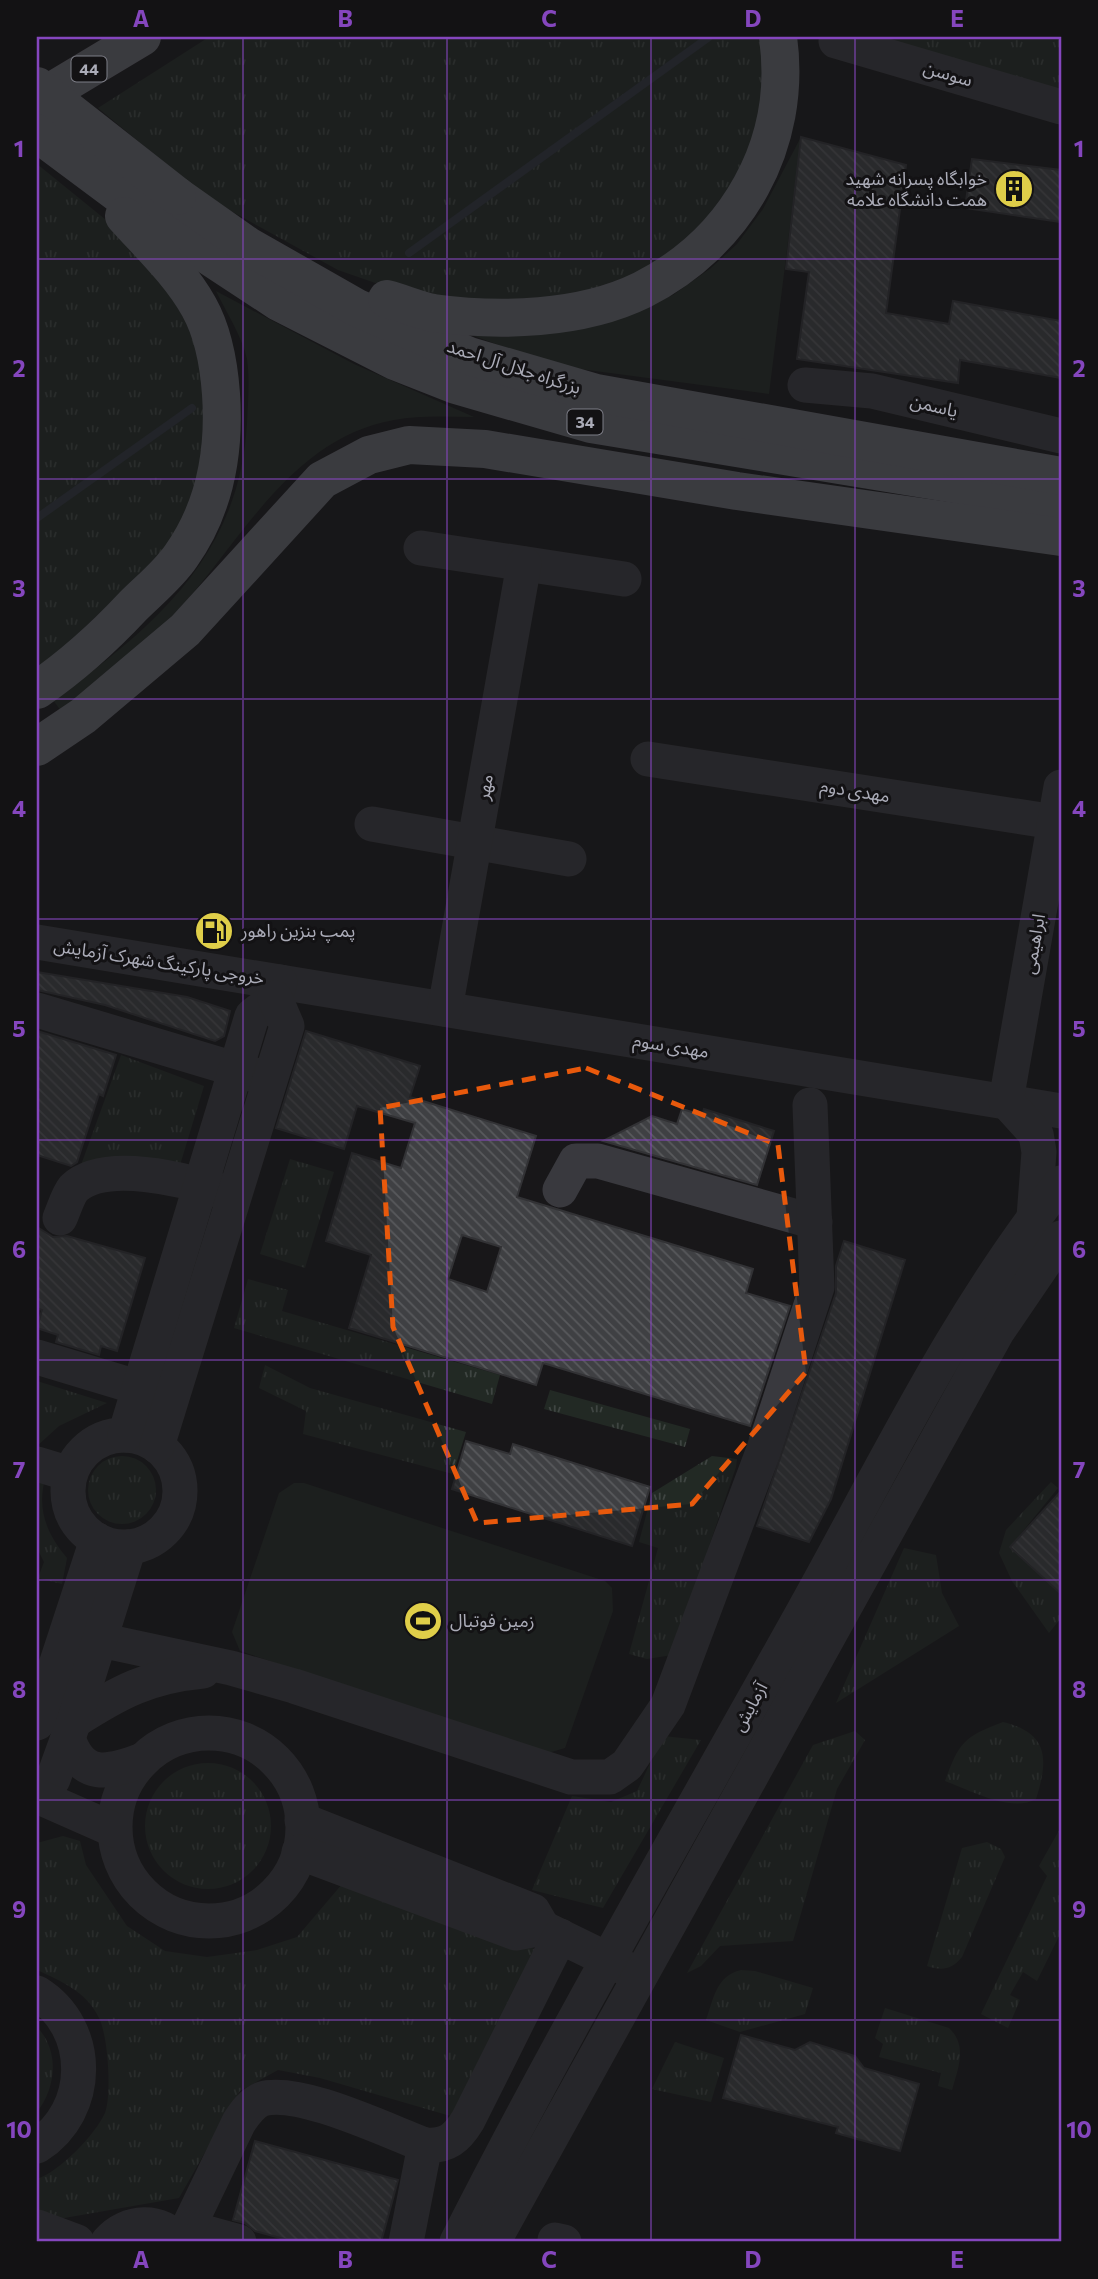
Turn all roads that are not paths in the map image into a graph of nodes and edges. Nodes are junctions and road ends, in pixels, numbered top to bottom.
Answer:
1 (142, 37) edge
2 (778, 37) edge
3 (836, 41) dead end
4 (37, 86) edge
5 (37, 100) edge
6 (1061, 107) edge
7 (37, 133) edge
8 (78, 165) junction
9 (164, 207) junction
10 (806, 385) dead end
11 (1061, 436) edge
12 (1061, 476) edge
13 (1061, 505) edge
14 (1061, 537) edge
15 (421, 548) dead end
16 (524, 564) junction
17 (624, 579) dead end
18 (37, 690) edge
19 (37, 747) edge
20 (648, 759) dead end
21 (1061, 787) edge
22 (1058, 823) edge
23 (372, 824) dead end
24 (475, 842) junction
25 (569, 859) dead end
26 (37, 942) edge
27 (278, 990) junction
28 (445, 1009) junction
29 (37, 1010) edge
30 (235, 1069) junction
31 (270, 1080) junction
32 (1006, 1101) junction
33 (810, 1105) dead end
34 (1061, 1111) edge
35 (1061, 1184) edge
36 (201, 1185) junction
37 (560, 1190) dead end
38 (235, 1195) junction
39 (1034, 1217) junction
40 (60, 1218) dead end
41 (815, 1222) junction
42 (1061, 1238) edge
43 (37, 1357) edge
44 (140, 1388) junction
45 (141, 1440) junction
46 (37, 1464) edge
47 (70, 1474) junction
48 (113, 1544) junction
49 (100, 1640) junction
50 (231, 1668) junction
51 (37, 1723) edge
52 (71, 1729) junction
53 (143, 1760) junction
54 (38, 1798) edge
55 (114, 1830) junction
56 (300, 1836) junction
57 (552, 1932) junction
58 (610, 1958) junction
59 (641, 1977) junction
60 (37, 1993) edge
61 (425, 2145) junction
62 (37, 2146) edge
63 (37, 2227) edge
64 (181, 2236) edge
65 (77, 2242) edge
66 (108, 2242) edge
67 (239, 2242) edge
68 (406, 2242) edge
69 (457, 2242) edge
70 (493, 2242) edge

1 - 5 highway, 44
2 - 9 highway
3 - 6 street, سوسن
4 - 9 highway, بزرگراه جلال آل احمد / 34, bridge
7 - 8 highway, بزرگراه جلال آل احمد / 34
8 - 9 highway, بزرگراه جلال آل احمد / 34
8 - 18 highway
9 - 12 highway, بزرگراه جلال آل احمد / 34
9 - 13 highway, بزرگراه جلال آل احمد / 34
10 - 11 street, یاسمن
14 - 19 highway
15 - 16 street
16 - 17 street
16 - 24 street, مهر
20 - 22 street, مهدی دوم
21 - 22 street, ابراهیمی
22 - 32 street, ابراهیمی
23 - 24 street
24 - 25 street
24 - 28 street, مهر
26 - 27 street, خروجی پارکینگ شهرک آزمایش
27 - 28 street, مهدی سوم
27 - 30 street
27 - 31 street
28 - 32 street, مهدی سوم
29 - 30 street
30 - 31 street
30 - 36 street
31 - 38 street
32 - 34 street, مهدی سوم
32 - 39 street
33 - 41 street
35 - 39 street, آزمایش
36 - 38 street
36 - 40 street
36 - 44 street
37 - 41 street
38 - 45 street
39 - 58 street, آزمایش
41 - 50 street
42 - 59 street, آزمایش
43 - 44 street
44 - 45 street
45 - 47 street
45 - 48 street
46 - 47 street
47 - 48 street
48 - 49 street
48 - 51 street
49 - 50 street
49 - 52 street
50 - 52 street
52 - 53 street
52 - 54 street
53 - 55 street
53 - 56 street
54 - 55 street
55 - 56 street
56 - 57 street
57 - 58 street
57 - 61 street
58 - 59 street
58 - 69 street, آزمایش
59 - 70 street, آزمایش
60 - 62 street
61 - 64 street
61 - 68 street
63 - 65 street
64 - 66 street
64 - 67 street

